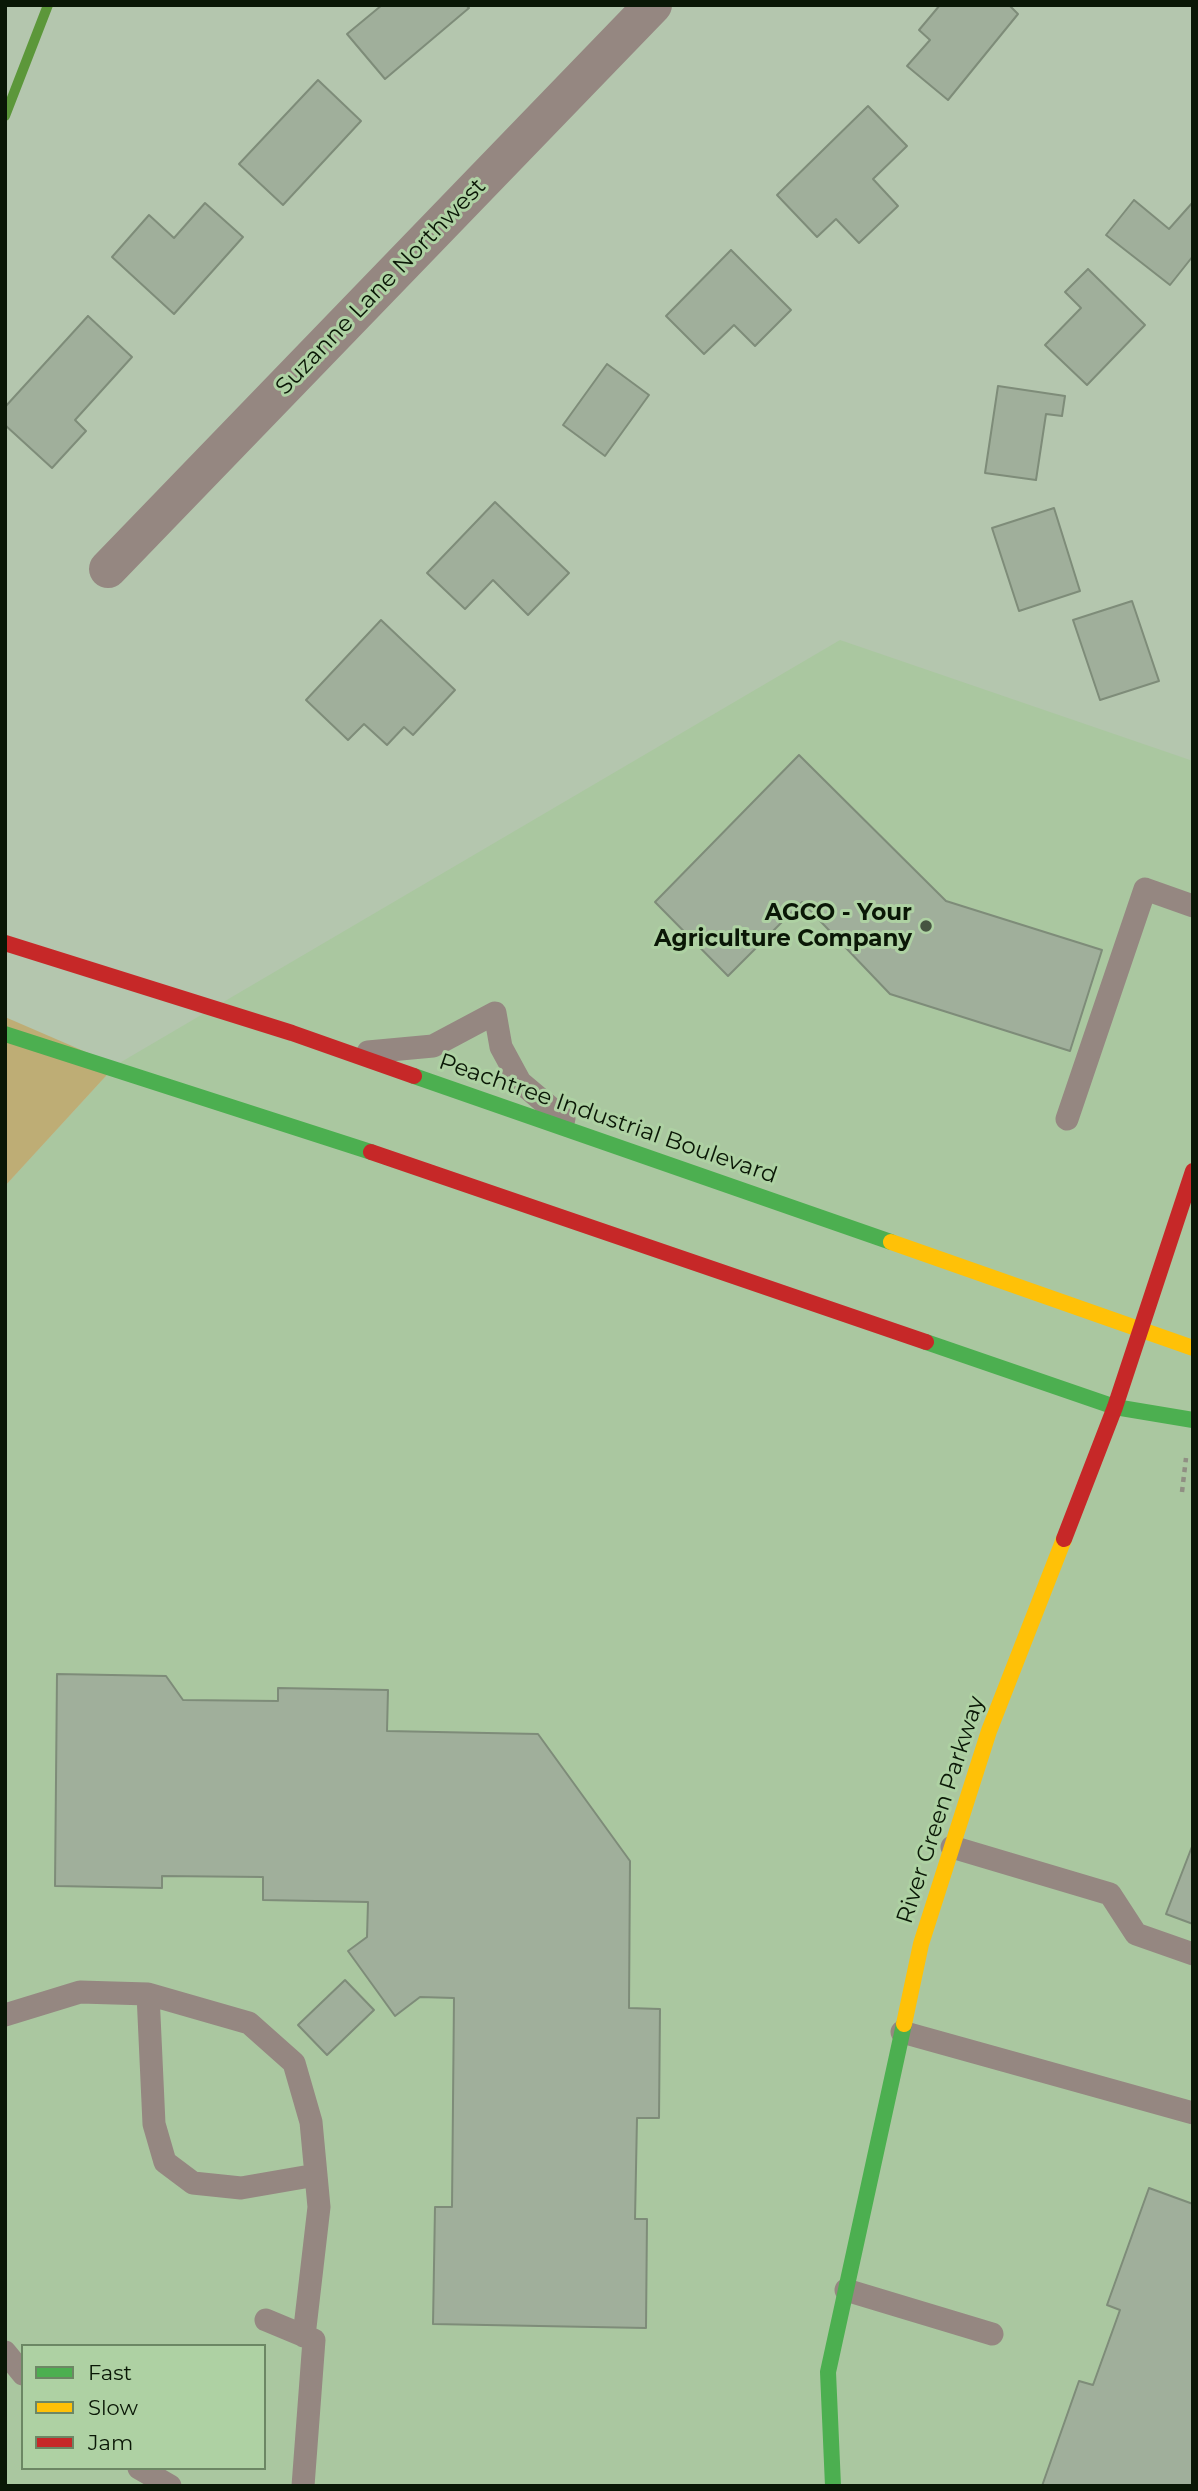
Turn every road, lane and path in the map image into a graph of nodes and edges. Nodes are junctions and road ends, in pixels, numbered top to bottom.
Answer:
1 (653, 5) edge
2 (108, 569) dead end
3 (1193, 906) edge
4 (5, 943) edge
5 (5, 1034) edge
6 (351, 1053) junction
7 (1067, 1119) dead end
8 (583, 1134) junction
9 (1193, 1171) edge
10 (1142, 1330) junction
11 (1193, 1348) edge
12 (1115, 1407) junction
13 (1193, 1420) edge
14 (952, 1847) junction
15 (1193, 1954) edge
16 (148, 1994) junction
17 (5, 2015) edge
18 (902, 2032) junction
19 (1193, 2113) edge
20 (316, 2175) junction
21 (846, 2290) junction
22 (266, 2320) dead end
23 (992, 2334) dead end
24 (304, 2336) junction
25 (5, 2352) edge
26 (21, 2372) edge
27 (142, 2470) edge
28 (170, 2486) edge
29 (303, 2486) edge
30 (833, 2486) edge

1 - 2 street, Suzanne Lane Northwest
3 - 7 lane
4 - 6 main road, Peachtree Industrial Boulevard
5 - 12 main road
6 - 8 main road, Peachtree Industrial Boulevard
6 - 8 lane
8 - 10 main road, Peachtree Industrial Boulevard
9 - 10 main road, River Green Parkway
10 - 11 main road, Peachtree Industrial Boulevard
10 - 12 main road, River Green Parkway
12 - 13 main road
12 - 14 main road, River Green Parkway
14 - 15 lane
14 - 18 main road, River Green Parkway
16 - 17 lane
16 - 20 lane
16 - 20 lane
18 - 19 lane
18 - 21 main road, River Green Parkway
20 - 24 lane
21 - 23 lane
21 - 30 main road, River Green Parkway
22 - 24 lane
24 - 29 lane
25 - 26 lane
27 - 28 lane

